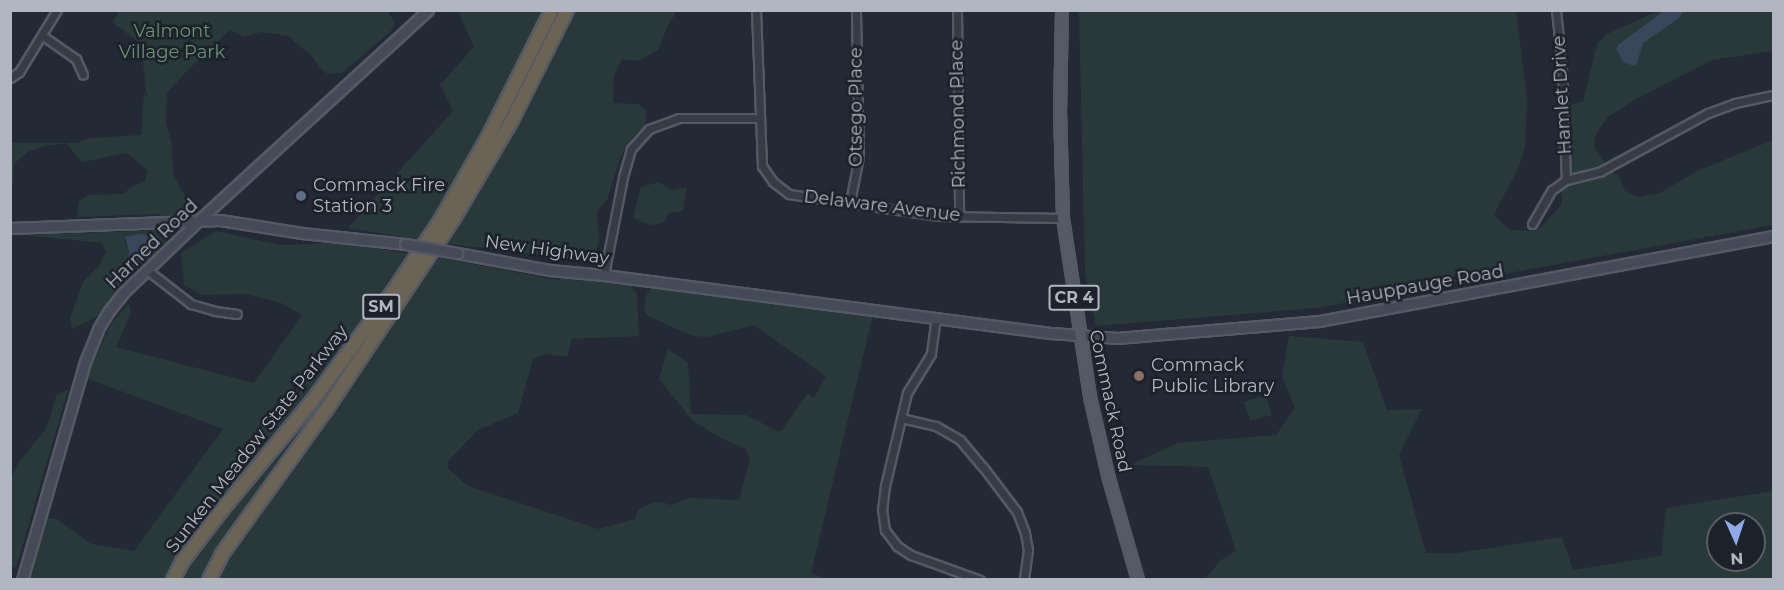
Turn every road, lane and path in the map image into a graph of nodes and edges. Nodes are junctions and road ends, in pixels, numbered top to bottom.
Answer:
1 (57, 10) edge
2 (428, 10) edge
3 (552, 10) edge
4 (567, 10) edge
5 (756, 10) edge
6 (856, 10) edge
7 (957, 10) edge
8 (1062, 10) edge
9 (1556, 10) edge
10 (43, 36) junction
11 (83, 75) dead end
12 (10, 78) edge
13 (1773, 95) edge
14 (759, 118) junction
15 (1566, 180) junction
16 (850, 202) junction
17 (959, 217) junction
18 (1063, 218) junction
19 (200, 219) junction
20 (1532, 224) dead end
21 (10, 228) edge
22 (1773, 236) edge
23 (147, 270) junction
24 (604, 275) junction
25 (237, 314) dead end
26 (936, 317) junction
27 (1079, 336) junction
28 (901, 418) junction
29 (22, 579) edge
30 (173, 579) edge
31 (208, 579) edge
32 (980, 579) edge
33 (1024, 579) edge
34 (1137, 579) edge

1 - 10 street
2 - 19 street, Harned Road
3 - 30 highway, Sunken Meadow State Parkway / SM
4 - 31 highway, Sunken Meadow State Parkway / SM
5 - 14 street, Delaware Avenue
6 - 16 street, Otsego Place
7 - 17 street, Richmond Place
8 - 18 main road, Commack Road / CR 4
9 - 15 street, Hamlet Drive
10 - 11 street
10 - 12 street
13 - 15 street
14 - 16 street, Delaware Avenue
14 - 24 street
15 - 20 street
16 - 17 street, Delaware Avenue
17 - 18 street, Delaware Avenue
18 - 27 main road, Commack Road / CR 4
19 - 21 street, New Highway
19 - 23 street, Harned Road
19 - 24 street, New Highway, bridge
22 - 27 street, Hauppauge Road
23 - 25 street
23 - 29 street, Harned Road
24 - 26 street, New Highway
26 - 27 street, New Highway
26 - 28 street
27 - 34 main road, Commack Road / CR 4
28 - 32 street
28 - 33 street

